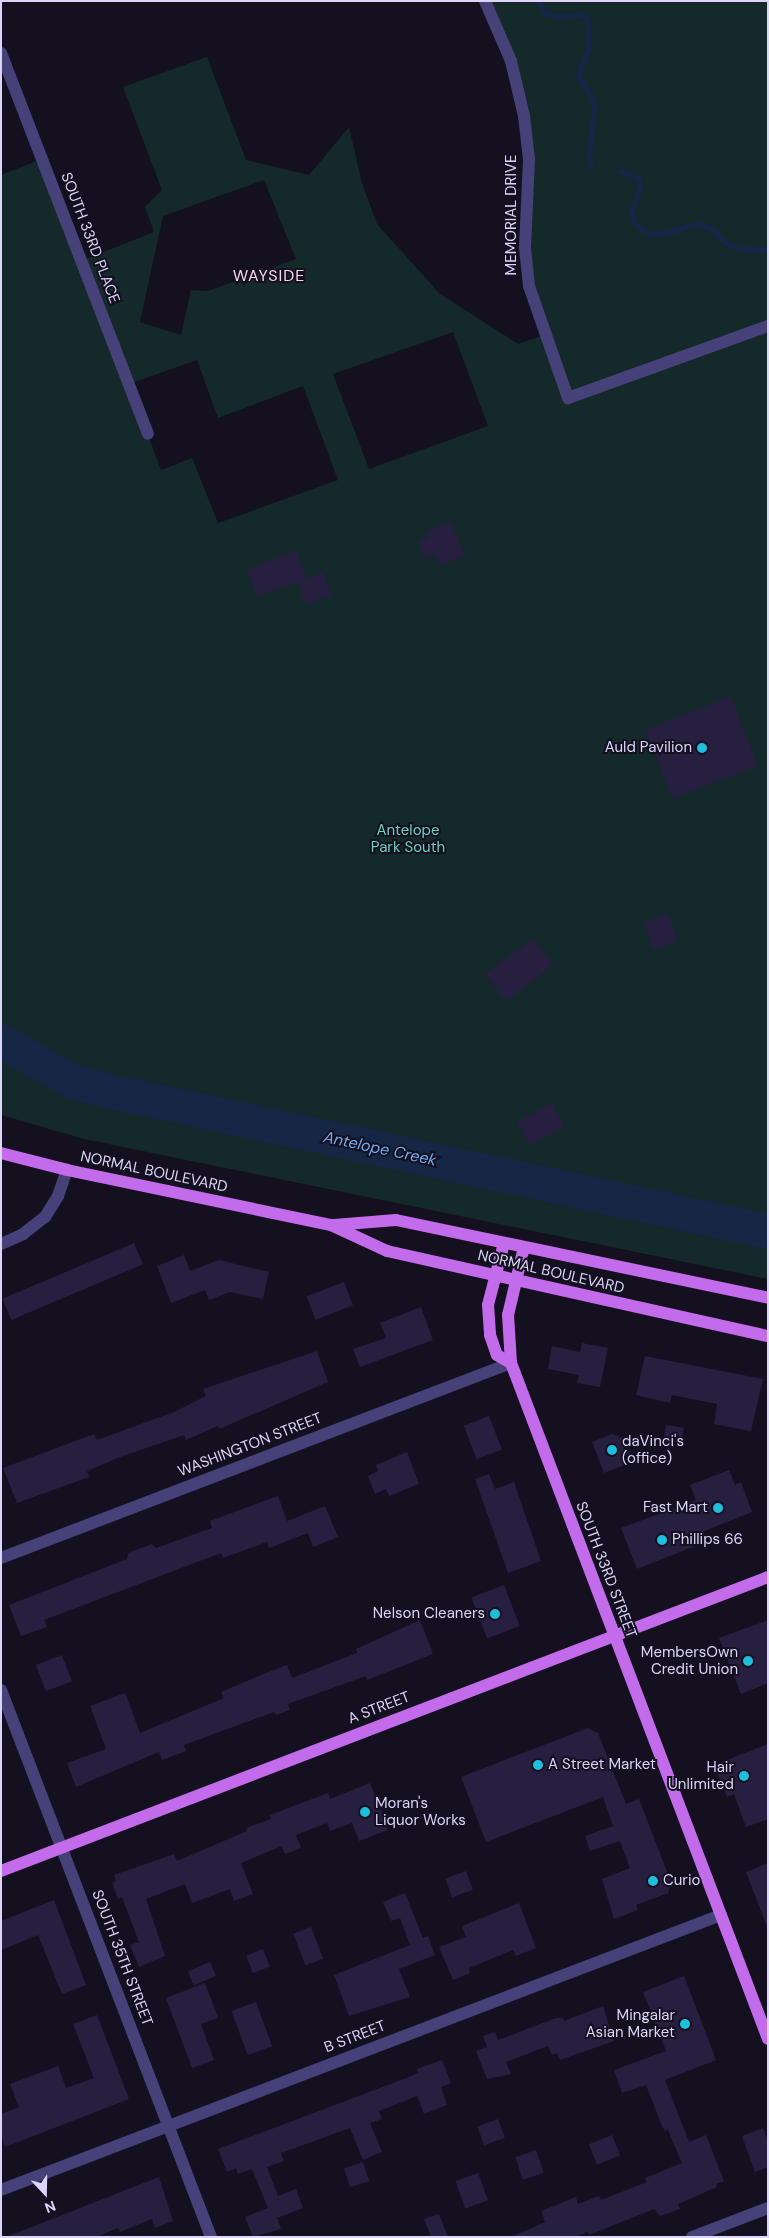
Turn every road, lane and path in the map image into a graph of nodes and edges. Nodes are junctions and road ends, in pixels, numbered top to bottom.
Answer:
1 (485, 1) edge
2 (1, 54) edge
3 (768, 326) edge
4 (148, 434) dead end
5 (1, 1153) edge
6 (67, 1170) junction
7 (331, 1225) junction
8 (504, 1243) junction
9 (1, 1244) edge
10 (524, 1247) junction
11 (495, 1276) junction
12 (516, 1281) junction
13 (768, 1298) edge
14 (768, 1336) edge
15 (511, 1364) junction
16 (1, 1558) edge
17 (768, 1577) edge
18 (614, 1636) junction
19 (1, 1690) edge
20 (62, 1848) junction
21 (1, 1871) edge
22 (721, 1915) junction
23 (768, 2040) edge
24 (169, 2126) junction
25 (1, 2190) edge
26 (768, 2208) edge
27 (212, 2237) edge
28 (692, 2237) edge

1 - 3 street, MEMORIAL DRIVE
2 - 4 street, SOUTH 33RD PLACE
5 - 6 main road, NORMAL BOULEVARD
6 - 7 main road, NORMAL BOULEVARD
6 - 9 street
7 - 8 main road, NORMAL BOULEVARD
7 - 11 main road, NORMAL BOULEVARD
8 - 10 main road, NORMAL BOULEVARD
8 - 11 main road, SOUTH 33RD STREET
10 - 12 main road, SOUTH 33RD STREET
10 - 13 main road, NORMAL BOULEVARD
11 - 12 main road, NORMAL BOULEVARD
11 - 15 main road, SOUTH 33RD STREET
12 - 14 main road, NORMAL BOULEVARD
12 - 15 main road, SOUTH 33RD STREET
15 - 16 street, WASHINGTON STREET
15 - 18 main road, SOUTH 33RD STREET
17 - 18 main road, A STREET
18 - 20 main road, A STREET
18 - 22 main road, SOUTH 33RD STREET
19 - 20 street, SOUTH 35TH STREET
20 - 21 main road, A STREET
20 - 24 street, SOUTH 35TH STREET
22 - 23 main road, SOUTH 33RD STREET
22 - 24 street, B STREET
24 - 25 street, B STREET
24 - 27 street, SOUTH 35TH STREET
26 - 28 street

